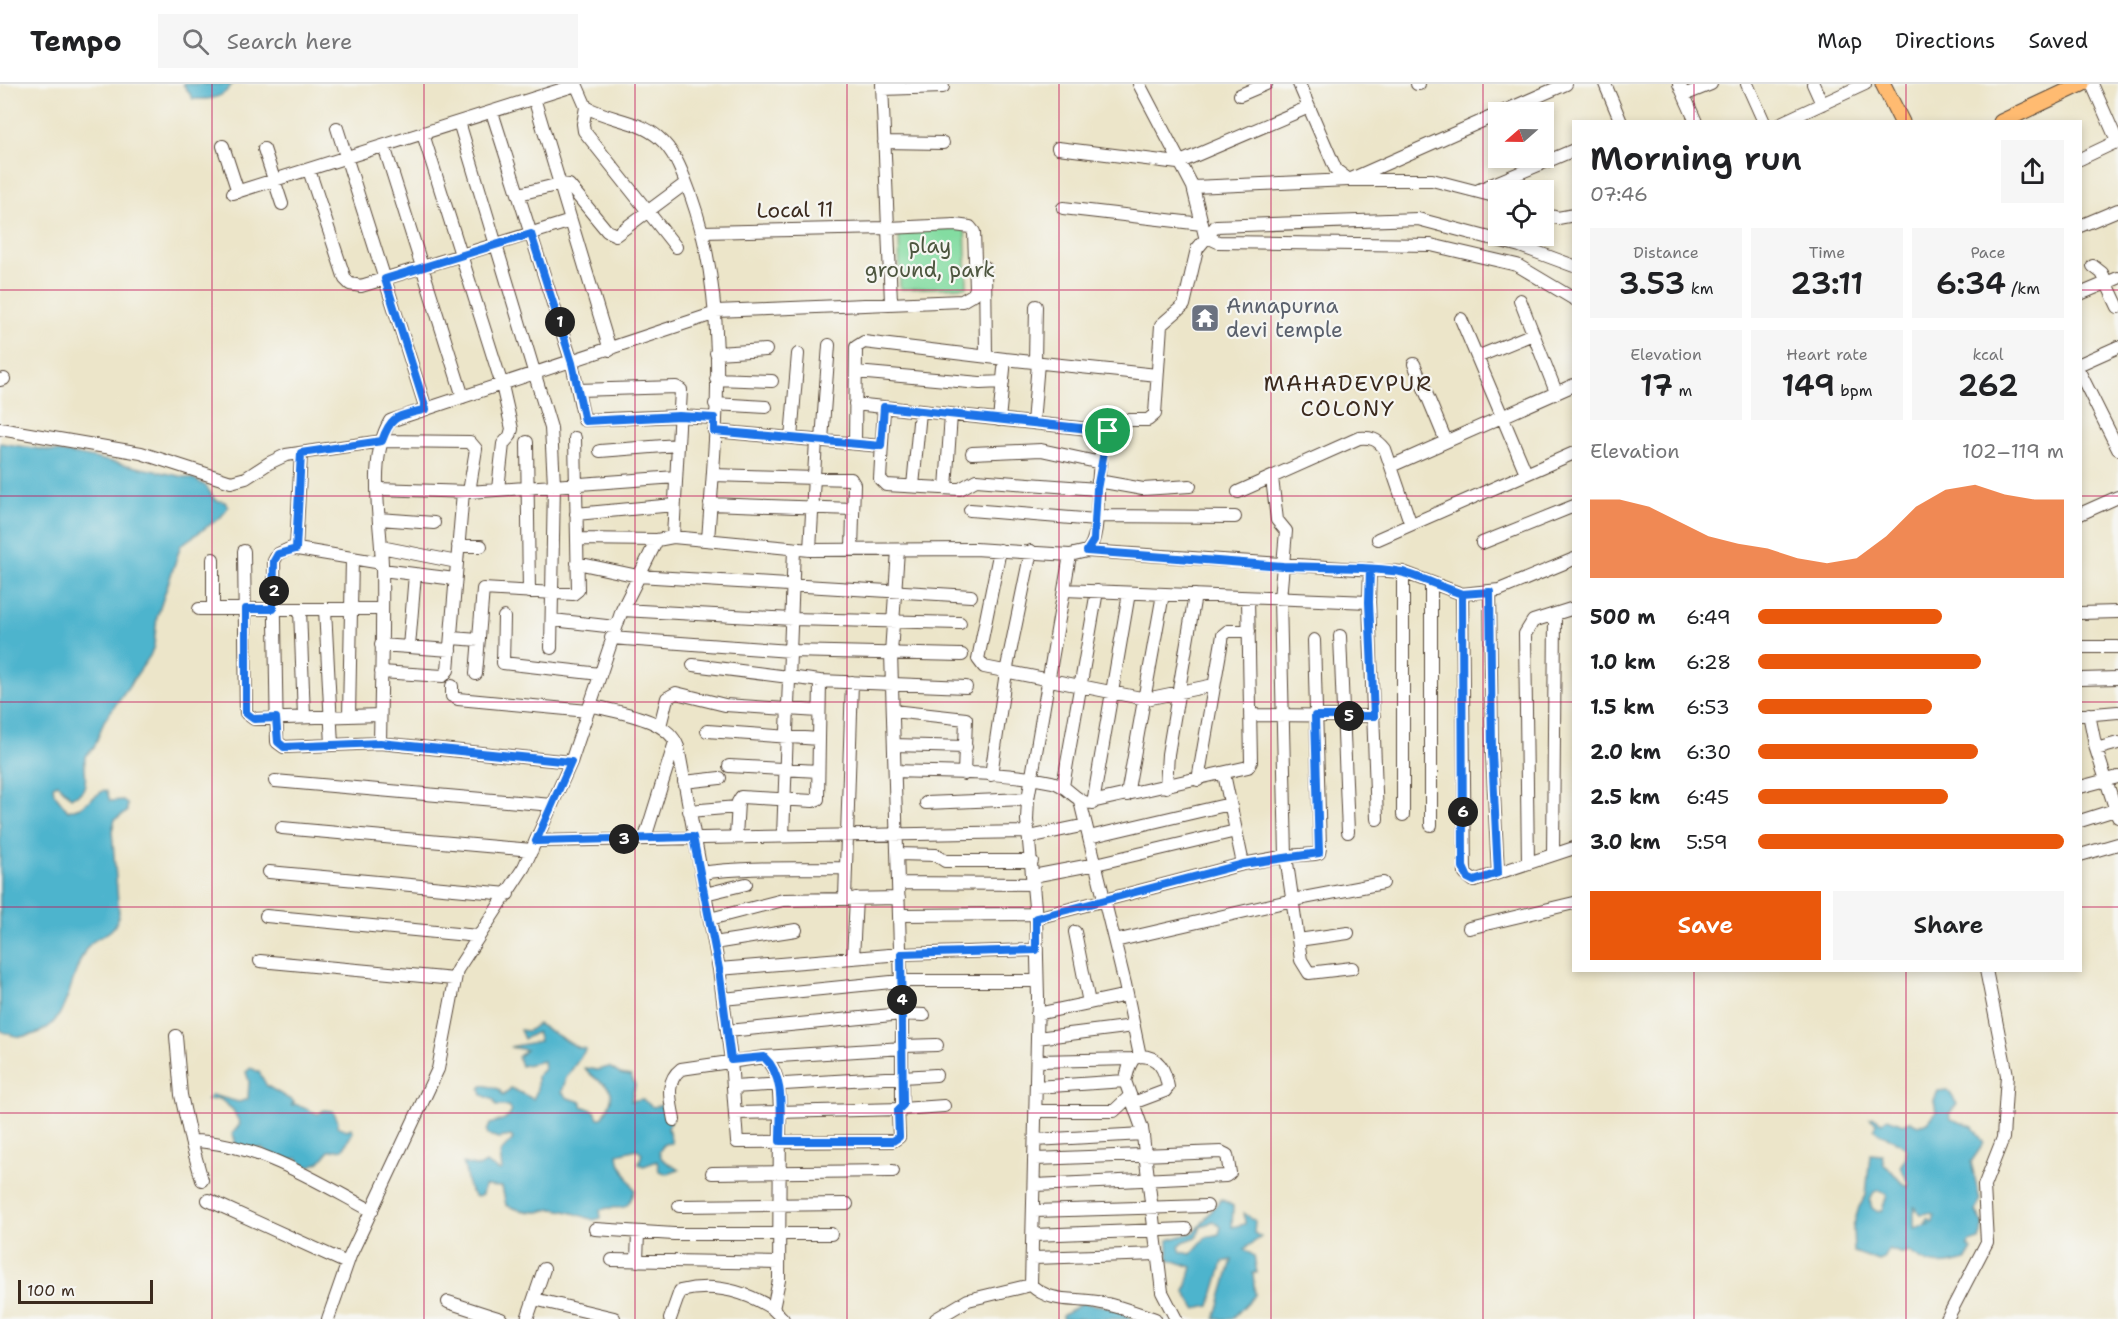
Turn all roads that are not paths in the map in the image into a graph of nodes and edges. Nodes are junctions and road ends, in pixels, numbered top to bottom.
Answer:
1 (1139, 84) edge
2 (1266, 84) edge
3 (1299, 84) edge
4 (1566, 84) edge
5 (1605, 84) edge
6 (1711, 84) edge
7 (1747, 84) edge
8 (1813, 84) edge
9 (1865, 84) edge
10 (1883, 84) edge
11 (2082, 84) edge
12 (2092, 84) edge
13 (576, 85) edge
14 (882, 86) edge
15 (943, 87) dead end
16 (1682, 90) edge
17 (1240, 95) dead end
18 (534, 98) junction
19 (1525, 102) edge
20 (1822, 104) junction
21 (586, 107) junction
22 (1309, 107) junction
23 (492, 112) junction
24 (1488, 118) edge
25 (1620, 120) edge
26 (1695, 120) edge
27 (1763, 120) edge
28 (1787, 120) edge
29 (1901, 120) edge
30 (2005, 120) edge
31 (459, 122) junction
32 (337, 128) dead end
33 (423, 134) junction
34 (2118, 141) edge
35 (885, 142) junction
36 (943, 143) dead end
37 (223, 146) dead end
38 (384, 146) junction
39 (1058, 148) dead end
40 (264, 149) dead end
41 (1572, 151) edge
42 (347, 158) junction
43 (2082, 158) edge
44 (1178, 163) junction
45 (309, 170) junction
46 (276, 180) junction
47 (1349, 180) junction
48 (686, 183) junction
49 (560, 184) junction
50 (1193, 187) junction
51 (1479, 190) junction
52 (1488, 193) edge
53 (519, 194) junction
54 (282, 204) dead end
55 (1063, 208) dead end
56 (2118, 210) edge
57 (649, 211) junction
58 (1572, 215) edge
59 (1554, 217) edge
60 (571, 221) junction
61 (2082, 225) edge
62 (888, 228) junction
63 (1204, 230) junction
64 (702, 232) junction
65 (531, 234) junction
66 (497, 245) junction
67 (676, 247) dead end
68 (461, 255) junction
69 (1572, 265) edge
70 (2093, 266) dead end
71 (985, 267) dead end
72 (422, 268) junction
73 (385, 279) junction
74 (2112, 280) edge
75 (2082, 293) edge
76 (1572, 298) edge
77 (1520, 300) dead end
78 (891, 302) junction
79 (1036, 306) dead end
80 (2118, 307) edge
81 (716, 312) junction
82 (1461, 319) dead end
83 (1533, 334) junction
84 (829, 345) dead end
85 (2118, 347) edge
86 (610, 350) junction
87 (766, 350) dead end
88 (716, 353) junction
89 (798, 354) dead end
90 (986, 356) junction
91 (1477, 357) junction
92 (1005, 359) junction
93 (1037, 362) junction
94 (572, 363) junction
95 (2082, 363) edge
96 (1414, 364) dead end
97 (856, 372) junction
98 (536, 374) junction
99 (1157, 375) junction
100 (2082, 377) edge
101 (716, 380) junction
102 (772, 381) dead end
103 (1003, 382) junction
104 (502, 385) junction
105 (1572, 386) edge
106 (578, 390) junction
107 (1556, 392) junction
108 (463, 397) junction
109 (715, 404) junction
110 (855, 404) junction
111 (766, 407) dead end
112 (884, 407) junction
113 (426, 409) junction
114 (920, 412) junction
115 (951, 415) junction
116 (679, 416) junction
117 (1501, 416) junction
118 (714, 418) junction
119 (999, 420) junction
120 (1033, 423) junction
121 (0, 429) edge
122 (714, 431) junction
123 (1108, 431) junction
124 (575, 438) dead end
125 (791, 438) junction
126 (819, 440) junction
127 (382, 441) junction
128 (527, 441) dead end
129 (1446, 441) junction
130 (855, 443) junction
131 (677, 445) junction
132 (881, 446) junction
133 (2118, 449) edge
134 (600, 451) dead end
135 (301, 453) junction
136 (972, 453) dead end
137 (1572, 454) edge
138 (1101, 463) junction
139 (1391, 466) junction
140 (1526, 473) junction
141 (713, 475) junction
142 (676, 477) junction
143 (814, 478) junction
144 (1272, 478) junction
145 (576, 483) junction
146 (554, 484) junction
147 (1097, 485) junction
148 (913, 486) junction
149 (1190, 486) dead end
150 (528, 487) junction
151 (946, 488) junction
152 (377, 489) junction
153 (498, 489) junction
154 (466, 492) junction
155 (1238, 492) dead end
156 (2118, 497) edge
157 (710, 504) junction
158 (674, 505) junction
159 (1572, 507) edge
160 (813, 508) junction
161 (853, 509) junction
162 (970, 510) dead end
163 (2082, 513) edge
164 (576, 514) junction
165 (1235, 517) dead end
166 (1096, 518) junction
167 (379, 519) junction
168 (1410, 522) junction
169 (434, 523) dead end
170 (673, 537) junction
171 (577, 538) junction
172 (1378, 539) dead end
173 (657, 540) junction
174 (708, 540) junction
175 (1482, 543) dead end
176 (458, 546) junction
177 (481, 546) dead end
178 (381, 547) junction
179 (296, 549) junction
180 (794, 549) junction
181 (852, 549) junction
182 (810, 550) junction
183 (898, 550) junction
184 (1000, 550) junction
185 (244, 551) dead end
186 (1031, 551) junction
187 (1087, 551) junction
188 (1070, 555) junction
189 (352, 558) junction
190 (213, 559) dead end
191 (1572, 560) edge
192 (457, 562) junction
193 (577, 563) junction
194 (1283, 566) junction
195 (382, 567) junction
196 (1370, 569) junction
197 (1403, 572) junction
198 (415, 574) junction
199 (638, 576) junction
200 (455, 579) junction
201 (1431, 584) junction
202 (793, 585) junction
203 (1064, 590) junction
204 (895, 591) junction
205 (1097, 591) junction
206 (529, 592) junction
207 (1490, 592) junction
208 (554, 593) junction
209 (1129, 593) junction
210 (1163, 594) junction
211 (1462, 594) junction
212 (1195, 595) junction
213 (971, 596) dead end
214 (1248, 597) junction
215 (1280, 599) junction
216 (1369, 602) junction
217 (199, 609) dead end
218 (213, 609) junction
219 (246, 609) junction
220 (273, 609) junction
221 (300, 609) junction
222 (324, 609) junction
223 (349, 609) junction
224 (382, 609) junction
225 (1572, 609) edge
226 (622, 610) junction
227 (2118, 612) edge
228 (2082, 613) edge
229 (1554, 614) junction
230 (504, 617) dead end
231 (792, 619) junction
232 (553, 620) junction
233 (892, 620) junction
234 (960, 623) dead end
235 (1249, 631) junction
236 (613, 632) junction
237 (1340, 636) dead end
238 (479, 640) junction
239 (1314, 640) dead end
240 (450, 644) junction
241 (381, 645) junction
242 (409, 647) junction
243 (2082, 647) edge
244 (2118, 647) edge
245 (552, 648) dead end
246 (790, 651) junction
247 (891, 653) junction
248 (963, 655) dead end
249 (693, 665) dead end
250 (381, 672) junction
251 (1006, 672) junction
252 (476, 674) dead end
253 (600, 674) junction
254 (788, 678) junction
255 (2118, 678) edge
256 (2082, 679) edge
257 (1047, 680) junction
258 (820, 681) junction
259 (852, 682) junction
260 (892, 682) junction
261 (1214, 685) junction
262 (452, 686) dead end
263 (966, 687) dead end
264 (1082, 687) junction
265 (1112, 693) junction
266 (1178, 693) junction
267 (1146, 699) junction
268 (589, 708) junction
269 (787, 710) junction
270 (819, 711) junction
271 (893, 711) junction
272 (2118, 712) edge
273 (380, 715) junction
274 (1250, 715) junction
275 (1281, 715) junction
276 (2085, 715) edge
277 (330, 716) junction
278 (349, 716) junction
279 (1315, 716) junction
280 (1343, 716) junction
281 (1374, 716) junction
282 (304, 717) junction
283 (276, 718) junction
284 (660, 726) junction
285 (706, 731) dead end
286 (786, 737) junction
287 (675, 740) junction
288 (819, 740) junction
289 (380, 743) junction
290 (2118, 743) edge
291 (332, 745) junction
292 (894, 745) junction
293 (966, 747) junction
294 (2096, 749) junction
295 (571, 762) junction
296 (729, 766) dead end
297 (785, 769) junction
298 (818, 771) junction
299 (895, 771) junction
300 (964, 774) junction
301 (1224, 774) junction
302 (991, 775) junction
303 (720, 778) dead end
304 (1031, 778) junction
305 (2112, 779) edge
306 (1198, 780) junction
307 (275, 781) dead end
308 (684, 782) junction
309 (1063, 786) junction
310 (2082, 786) edge
311 (1166, 787) junction
312 (1127, 795) junction
313 (1028, 799) junction
314 (783, 801) junction
315 (1080, 801) junction
316 (926, 803) dead end
317 (1093, 803) junction
318 (1230, 804) junction
319 (552, 805) junction
320 (737, 807) junction
321 (689, 811) junction
322 (2117, 812) edge
323 (1403, 815) dead end
324 (1377, 819) dead end
325 (2082, 821) edge
326 (1431, 825) dead end
327 (282, 828) dead end
328 (1088, 831) junction
329 (1236, 831) junction
330 (897, 832) junction
331 (1348, 832) dead end
332 (847, 834) junction
333 (1028, 834) junction
334 (783, 836) junction
335 (693, 837) junction
336 (736, 837) junction
337 (645, 838) junction
338 (2118, 844) edge
339 (534, 846) junction
340 (1572, 849) edge
341 (898, 854) junction
342 (2082, 854) edge
343 (1553, 855) junction
344 (1286, 856) junction
345 (1032, 861) junction
346 (1528, 863) junction
347 (1096, 864) junction
348 (1243, 864) junction
349 (846, 868) junction
350 (269, 872) dead end
351 (701, 873) junction
352 (1498, 873) junction
353 (1033, 880) junction
354 (898, 883) junction
355 (1383, 883) dead end
356 (746, 884) dead end
357 (508, 894) junction
358 (705, 894) junction
359 (850, 898) junction
360 (899, 898) junction
361 (1105, 900) junction
362 (1293, 900) junction
363 (1572, 903) edge
364 (900, 915) junction
365 (266, 916) dead end
366 (1036, 916) junction
367 (710, 919) junction
368 (1469, 928) dead end
369 (796, 930) dead end
370 (1075, 932) dead end
371 (1348, 933) dead end
372 (478, 936) junction
373 (1298, 940) junction
374 (1115, 941) junction
375 (714, 943) junction
376 (1036, 950) junction
377 (901, 954) junction
378 (853, 958) junction
379 (260, 961) dead end
380 (1352, 968) dead end
381 (719, 969) junction
382 (1986, 972) edge
383 (454, 979) junction
384 (901, 981) junction
385 (1037, 981) junction
386 (1127, 994) junction
387 (723, 999) junction
388 (1089, 1003) junction
389 (902, 1014) junction
390 (1037, 1014) junction
391 (924, 1015) dead end
392 (1134, 1026) junction
393 (728, 1031) junction
394 (176, 1036) dead end
395 (1037, 1038) junction
396 (937, 1045) dead end
397 (903, 1047) junction
398 (764, 1057) junction
399 (1137, 1058) junction
400 (731, 1060) junction
401 (1036, 1061) junction
402 (936, 1075) dead end
403 (903, 1077) junction
404 (1125, 1081) junction
405 (778, 1085) junction
406 (734, 1087) junction
407 (1036, 1087) junction
408 (1132, 1100) junction
409 (944, 1106) dead end
410 (900, 1110) junction
411 (780, 1111) junction
412 (1036, 1111) junction
413 (735, 1113) junction
414 (674, 1120) dead end
415 (1143, 1134) junction
416 (1035, 1140) junction
417 (191, 1141) junction
418 (780, 1141) junction
419 (1146, 1156) junction
420 (1035, 1159) junction
421 (780, 1172) junction
422 (893, 1172) dead end
423 (712, 1173) dead end
424 (202, 1180) dead end
425 (1149, 1181) junction
426 (1035, 1185) junction
427 (208, 1200) dead end
428 (779, 1203) junction
429 (847, 1204) dead end
430 (680, 1206) dead end
431 (1153, 1206) junction
432 (1207, 1206) dead end
433 (372, 1211) junction
434 (1034, 1211) junction
435 (1186, 1229) dead end
436 (595, 1230) dead end
437 (1155, 1230) junction
438 (638, 1232) junction
439 (779, 1232) junction
440 (831, 1234) dead end
441 (1034, 1235) junction
442 (1158, 1254) junction
443 (1033, 1258) junction
444 (612, 1260) dead end
445 (637, 1261) junction
446 (347, 1263) junction
447 (779, 1263) junction
448 (544, 1269) dead end
449 (1031, 1285) junction
450 (534, 1299) junction
451 (448, 1302) dead end
452 (772, 1309) junction
453 (492, 1318) edge
454 (614, 1318) edge
455 (328, 1319) edge
456 (527, 1319) edge
457 (669, 1319) edge
458 (783, 1319) edge
459 (936, 1319) edge
460 (1155, 1319) edge
461 (1176, 1319) edge
462 (1947, 1319) edge

1 - 44 street
2 - 17 street
3 - 22 street
4 - 19 street
5 - 25 street
6 - 16 street
7 - 27 street
8 - 20 street
9 - 20 street
10 - 29 main road
11 - 30 main road
12 - 34 street
13 - 18 street
13 - 21 street
14 - 15 street
14 - 35 street
16 - 26 street
18 - 23 street
18 - 49 street
20 - 28 street
21 - 48 street
21 - 57 street
22 - 44 street
22 - 47 street
23 - 31 street
23 - 53 street
24 - 47 street
31 - 33 street
31 - 66 street
32 - 42 street
33 - 38 street
33 - 68 street
34 - 43 street
35 - 36 street
35 - 62 street
37 - 46 street
38 - 42 street
38 - 72 street
39 - 44 street
40 - 46 street
41 - 51 street
42 - 45 street
42 - 73 street
44 - 50 street
45 - 46 street
45 - 73 street
46 - 54 street
47 - 50 street
47 - 51 street
48 - 57 street
48 - 64 street
49 - 53 street
49 - 57 street
49 - 60 street
50 - 63 street
51 - 52 street
53 - 65 street
55 - 63 street
56 - 61 street
57 - 67 street
58 - 59 street
60 - 65 street
60 - 86 street
62 - 64 street, Local 11
62 - 78 street
62 - 78 street, Local 11
63 - 69 street
63 - 76 street
63 - 99 street
64 - 81 street
65 - 66 street
65 - 94 street
66 - 68 street
66 - 98 street
68 - 72 street
68 - 104 street
70 - 74 street
71 - 90 street
72 - 73 street
72 - 108 street
73 - 113 street
74 - 75 street
74 - 80 street
77 - 83 street
78 - 81 street
79 - 93 street
81 - 86 street
81 - 88 street
82 - 91 street
83 - 91 street
83 - 107 street
84 - 126 street
85 - 95 street
86 - 94 street
87 - 88 street
88 - 101 street
89 - 125 street
90 - 92 street
90 - 97 street
91 - 117 street
92 - 93 street
92 - 103 street
93 - 99 street
93 - 120 street
94 - 98 street
94 - 106 street
96 - 129 street
97 - 103 street
97 - 110 street
98 - 104 street
98 - 146 street
99 - 123 street
100 - 133 street
101 - 102 street
101 - 109 street
103 - 119 street
104 - 108 street
104 - 153 street
105 - 107 street
106 - 116 street
106 - 116 street
107 - 117 street
108 - 113 street
109 - 111 street
109 - 118 street
110 - 112 street
110 - 130 street
112 - 114 street
112 - 132 street
113 - 127 street
114 - 115 street
114 - 148 street
115 - 119 street
115 - 151 street
116 - 118 street
116 - 131 street
117 - 129 street
117 - 140 street
118 - 122 street
119 - 120 street
120 - 123 street
121 - 135 street
122 - 125 street
122 - 141 street
123 - 138 street
124 - 145 street
125 - 126 street
126 - 130 street
126 - 143 street
127 - 135 street
127 - 152 street
127 - 154 street
128 - 150 street
129 - 139 street
130 - 132 street
131 - 134 street
131 - 142 street
132 - 148 street
135 - 179 street
136 - 138 street
137 - 140 street
138 - 147 street
139 - 144 street
139 - 168 street
140 - 168 street
141 - 143 street
141 - 157 street
142 - 145 street
142 - 158 street
143 - 160 street
143 - 161 street
144 - 155 street
144 - 194 street
145 - 146 street
145 - 164 street
146 - 150 street
146 - 208 street
147 - 149 street
147 - 151 street
147 - 166 street
148 - 151 street
150 - 153 street
150 - 206 street
152 - 154 street
152 - 167 street
153 - 154 street
154 - 176 street
156 - 163 street
157 - 160 street
157 - 174 street
158 - 164 street
158 - 170 street
159 - 175 street
160 - 161 street
160 - 182 street
161 - 181 street
162 - 166 street
164 - 171 street
165 - 166 street
166 - 187 street
167 - 169 street
167 - 178 street
168 - 172 street
170 - 173 street
170 - 174 street
171 - 173 street
171 - 193 street
173 - 199 street
174 - 180 street
176 - 177 street
176 - 192 street
178 - 192 street
178 - 195 street
179 - 189 street
179 - 220 street
180 - 182 street
180 - 202 street
181 - 182 street
181 - 183 street
183 - 184 street
183 - 204 street
184 - 186 street
184 - 251 street
185 - 219 street
186 - 188 street
186 - 251 street
187 - 188 street
187 - 194 street
188 - 203 street
189 - 195 street
189 - 223 street
190 - 218 street
191 - 207 street
192 - 200 street
193 - 199 street
193 - 208 street
194 - 196 street
194 - 215 street
195 - 198 street
195 - 224 street
196 - 197 street
196 - 216 street
197 - 201 street
197 - 323 street
198 - 200 street
198 - 242 street
199 - 202 street
199 - 226 street
200 - 240 street
201 - 211 street
201 - 326 street
202 - 204 street
202 - 231 street
203 - 205 street
203 - 257 street
204 - 213 street
204 - 233 street
205 - 209 street
205 - 264 street
206 - 208 street
206 - 238 street
207 - 211 street
207 - 352 street
208 - 232 street
209 - 210 street
209 - 265 street
210 - 212 street
210 - 267 street
211 - 352 street
212 - 214 street
212 - 266 street
214 - 215 street
214 - 235 street
215 - 216 street
215 - 275 street
216 - 281 street
217 - 218 street
218 - 219 street
219 - 220 street
219 - 283 street
220 - 221 street
220 - 283 street
221 - 222 street
221 - 282 street
222 - 223 street
222 - 277 street
223 - 224 street
223 - 278 street
224 - 241 street
225 - 229 street
226 - 231 street
226 - 236 street
227 - 228 street
229 - 343 street
229 - 346 street
230 - 253 street
231 - 233 street
231 - 246 street
232 - 236 street
232 - 245 street
233 - 234 street
233 - 247 street
235 - 261 street
235 - 274 street
236 - 246 street
236 - 253 street
237 - 280 street
238 - 240 street
238 - 252 street
239 - 279 street
240 - 242 street
240 - 250 street
241 - 242 street
241 - 250 street
243 - 244 street
246 - 247 street
246 - 254 street
247 - 248 street
247 - 260 street
249 - 254 street
250 - 273 street
251 - 257 street
251 - 302 street
253 - 268 street
254 - 258 street
254 - 269 street
255 - 256 street
257 - 264 street
257 - 304 street
258 - 259 street
258 - 270 street
259 - 260 street
259 - 332 street
260 - 263 street
260 - 271 street
261 - 266 street
261 - 306 street
262 - 268 street
264 - 265 street
264 - 309 street
265 - 267 street
265 - 317 street
266 - 267 street
266 - 311 street
267 - 312 street
268 - 284 street
268 - 295 street
269 - 270 street
269 - 284 street
269 - 286 street
270 - 288 street
271 - 292 street
271 - 293 street
272 - 276 street
273 - 278 street
273 - 289 street
274 - 275 street
274 - 301 street
275 - 279 street
275 - 344 street
276 - 294 street
277 - 278 street
277 - 282 street
277 - 291 street
279 - 280 street
279 - 344 street
280 - 281 street
280 - 331 street
281 - 324 street
282 - 283 street
283 - 291 street
284 - 287 street
285 - 286 street
286 - 288 street
286 - 297 street
287 - 308 street
287 - 337 street
288 - 298 street
289 - 291 street
289 - 295 street
290 - 294 street
292 - 293 street
292 - 299 street
293 - 300 street
294 - 305 street
295 - 319 street
296 - 297 street
297 - 298 street
297 - 314 street
298 - 314 street
299 - 300 street
299 - 330 street
300 - 302 street
301 - 306 street
301 - 318 street
302 - 304 street
303 - 308 street
304 - 309 street
304 - 313 street
305 - 310 street
305 - 322 street
306 - 311 street
307 - 319 street
308 - 321 street
309 - 315 street
311 - 312 street
312 - 317 street
313 - 316 street
313 - 333 street
314 - 320 street
314 - 334 street
315 - 317 street
315 - 328 street
318 - 328 street
318 - 329 street
319 - 339 street
320 - 321 street
320 - 336 street
321 - 335 street
322 - 325 street
327 - 339 street
328 - 333 street
328 - 347 street
329 - 347 street
329 - 348 street
330 - 332 street
330 - 333 street
330 - 341 street
332 - 334 street
332 - 349 street
333 - 345 street
334 - 336 street
335 - 336 street
335 - 337 street
335 - 351 street
337 - 339 street
338 - 342 street
339 - 357 street
340 - 343 street
341 - 345 street
341 - 354 street
343 - 346 street
344 - 348 street
344 - 362 street
345 - 353 street
346 - 352 street
347 - 353 street
347 - 361 street
348 - 361 street
349 - 351 street
349 - 359 street
350 - 357 street
351 - 358 street
353 - 354 street
353 - 366 street
354 - 360 street
355 - 362 street
356 - 358 street
357 - 372 street
358 - 367 street
359 - 360 street
359 - 367 street
359 - 378 street
360 - 364 street
361 - 366 street
361 - 374 street
362 - 373 street
362 - 374 street
363 - 368 street
364 - 366 street
364 - 377 street
365 - 372 street
366 - 376 street
367 - 375 street
369 - 375 street
370 - 388 street
371 - 373 street
372 - 383 street
373 - 380 street
374 - 386 street
375 - 381 street
376 - 377 street
376 - 385 street
377 - 378 street
377 - 384 street
378 - 381 street
379 - 383 street
381 - 387 street
382 - 462 street
383 - 433 street
384 - 385 street
384 - 387 street
384 - 389 street
385 - 390 street
386 - 388 street
386 - 392 street
387 - 393 street
388 - 390 street
389 - 391 street
389 - 393 street
389 - 397 street
390 - 395 street
392 - 395 street
392 - 399 street
393 - 400 street
394 - 417 street
395 - 401 street
396 - 397 street
397 - 398 street
397 - 403 street
398 - 400 street
398 - 405 street
399 - 401 street
399 - 404 street
399 - 408 street
400 - 406 street
400 - 414 street
401 - 407 street
402 - 403 street
403 - 405 street
403 - 410 street
404 - 407 street
404 - 408 street
405 - 406 street
405 - 411 street
406 - 413 street
407 - 412 street
408 - 412 street
408 - 415 street
409 - 410 street
410 - 411 street
410 - 418 street
411 - 413 street
411 - 418 street
412 - 416 street
413 - 418 street
415 - 416 street
415 - 419 street
416 - 420 street
417 - 424 street
417 - 433 street
418 - 421 street
419 - 420 street
419 - 425 street
419 - 425 street
420 - 426 street
421 - 422 street
421 - 423 street
421 - 428 street
425 - 426 street
425 - 431 street
426 - 434 street
427 - 446 street
428 - 429 street
428 - 430 street
428 - 439 street
431 - 432 street
431 - 434 street
431 - 437 street
433 - 446 street
434 - 441 street
435 - 437 street
436 - 438 street
437 - 441 street
437 - 442 street
438 - 439 street
438 - 445 street
439 - 440 street
439 - 447 street
441 - 443 street
442 - 443 street
442 - 461 street
443 - 449 street
444 - 445 street
445 - 447 street
446 - 455 street
447 - 452 street
448 - 450 street
449 - 459 street
449 - 460 street
450 - 454 street
450 - 456 street
451 - 453 street
452 - 457 street
452 - 458 street

